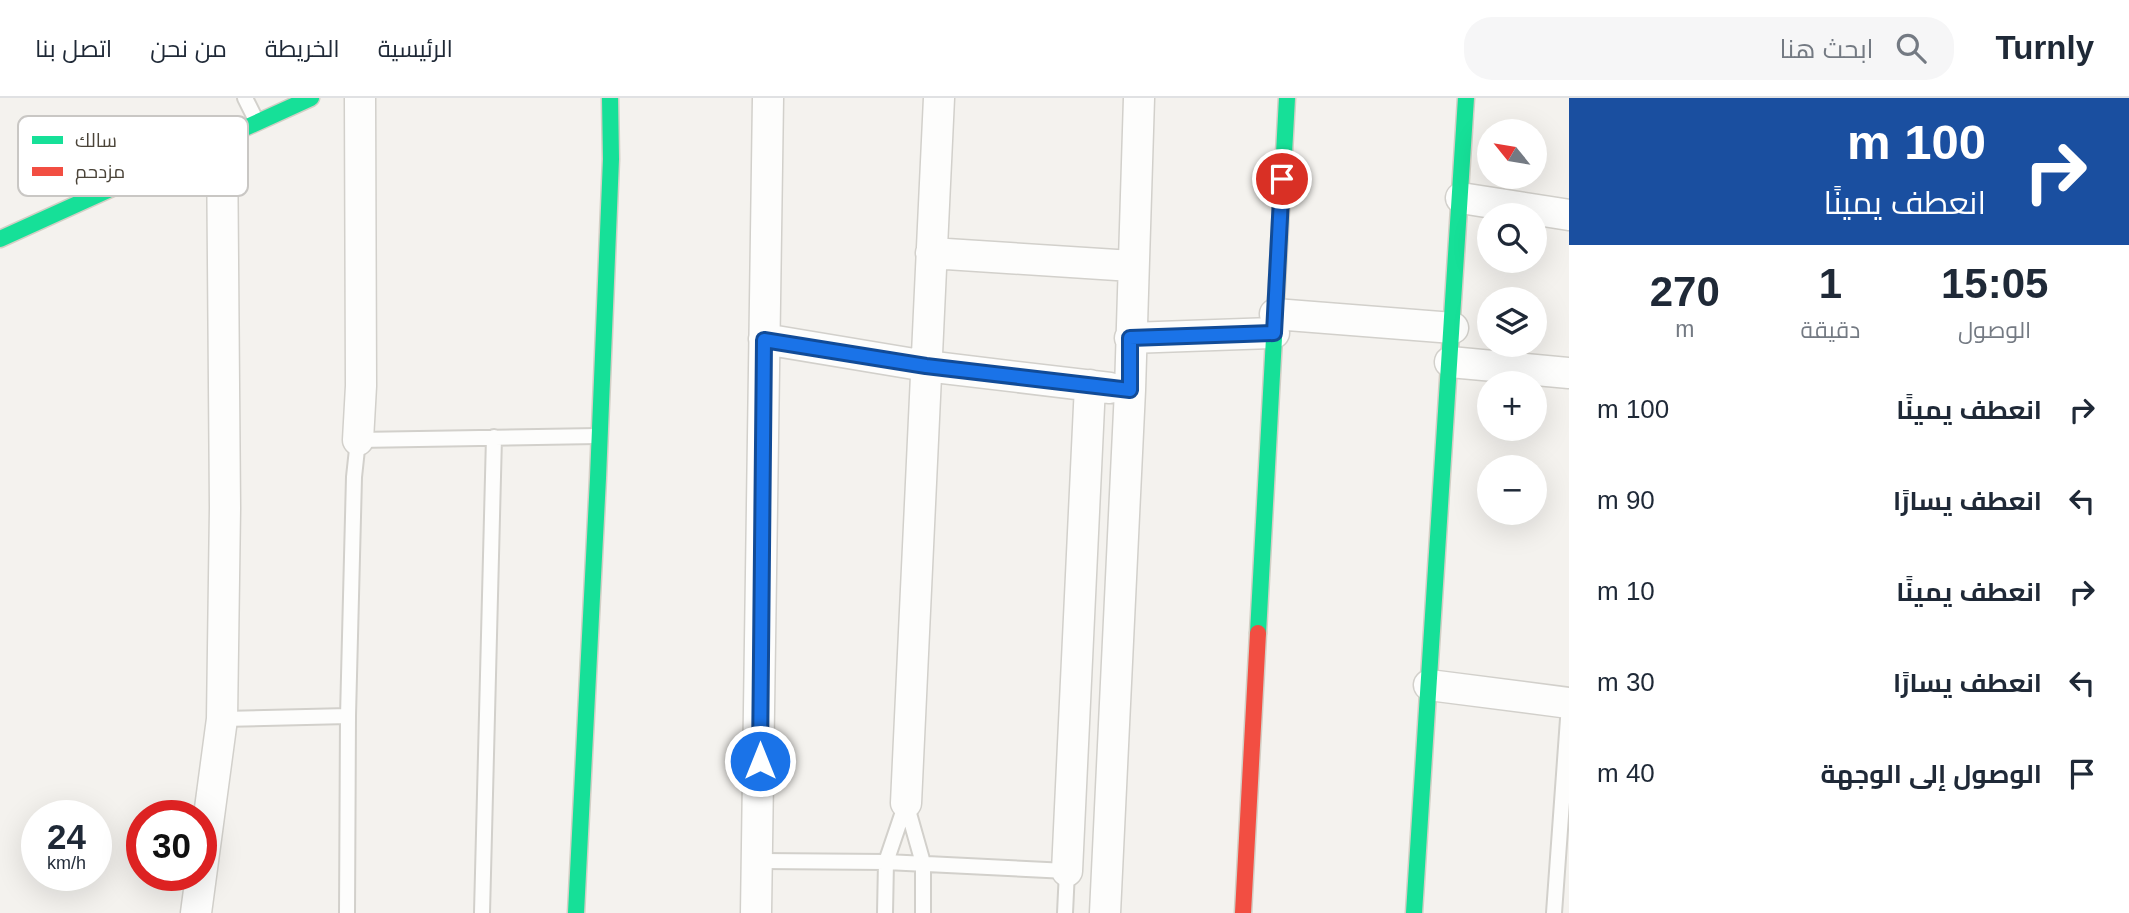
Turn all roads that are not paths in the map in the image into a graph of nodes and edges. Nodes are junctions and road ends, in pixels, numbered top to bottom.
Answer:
1 (245, 98) edge
2 (311, 98) edge
3 (360, 98) edge
4 (610, 98) edge
5 (768, 98) edge
6 (939, 98) edge
7 (1139, 98) edge
8 (1287, 98) edge
9 (1466, 98) edge
10 (257, 122) junction
11 (248, 126) edge
12 (95, 196) edge
13 (222, 196) edge
14 (1461, 198) junction
15 (1569, 215) edge
16 (0, 239) edge
17 (931, 253) junction
18 (1132, 266) junction
19 (1275, 324) junction
20 (1452, 328) junction
21 (1130, 338) junction
22 (764, 340) junction
23 (1450, 362) junction
24 (926, 366) junction
25 (1569, 373) edge
26 (1090, 385) junction
27 (1130, 390) junction
28 (600, 436) junction
29 (494, 437) junction
30 (358, 440) junction
31 (1429, 685) junction
32 (1569, 704) edge
33 (348, 716) junction
34 (222, 719) junction
35 (906, 803) junction
36 (758, 861) junction
37 (886, 862) junction
38 (923, 863) junction
39 (1067, 871) junction
40 (196, 913) edge
41 (347, 913) edge
42 (482, 913) edge
43 (576, 913) edge
44 (756, 913) edge
45 (884, 913) edge
46 (923, 913) edge
47 (1065, 913) edge
48 (1105, 913) edge
49 (1243, 913) edge
50 (1414, 913) edge
51 (1554, 913) edge

1 - 10 lane
2 - 10 street
3 - 30 street
4 - 28 street
5 - 22 street
6 - 17 street
7 - 18 street
8 - 19 street
9 - 14 street
10 - 11 street
12 - 16 street
13 - 34 street
14 - 15 street
14 - 20 street
17 - 18 street
17 - 24 street
18 - 21 street
19 - 20 street
19 - 21 street
19 - 49 street
20 - 23 street
21 - 27 street
22 - 24 street
22 - 36 street
23 - 25 street
23 - 31 street
24 - 26 street
24 - 35 street
26 - 27 street
26 - 39 street
27 - 48 street
28 - 29 lane
28 - 43 street
29 - 30 lane
29 - 42 lane
30 - 33 lane
31 - 32 street
31 - 50 street
32 - 51 lane
33 - 34 lane
33 - 41 lane
34 - 40 street
35 - 37 lane
35 - 38 lane
36 - 37 lane
36 - 44 street
37 - 38 lane
37 - 45 lane
38 - 39 lane
38 - 46 lane
39 - 47 lane

